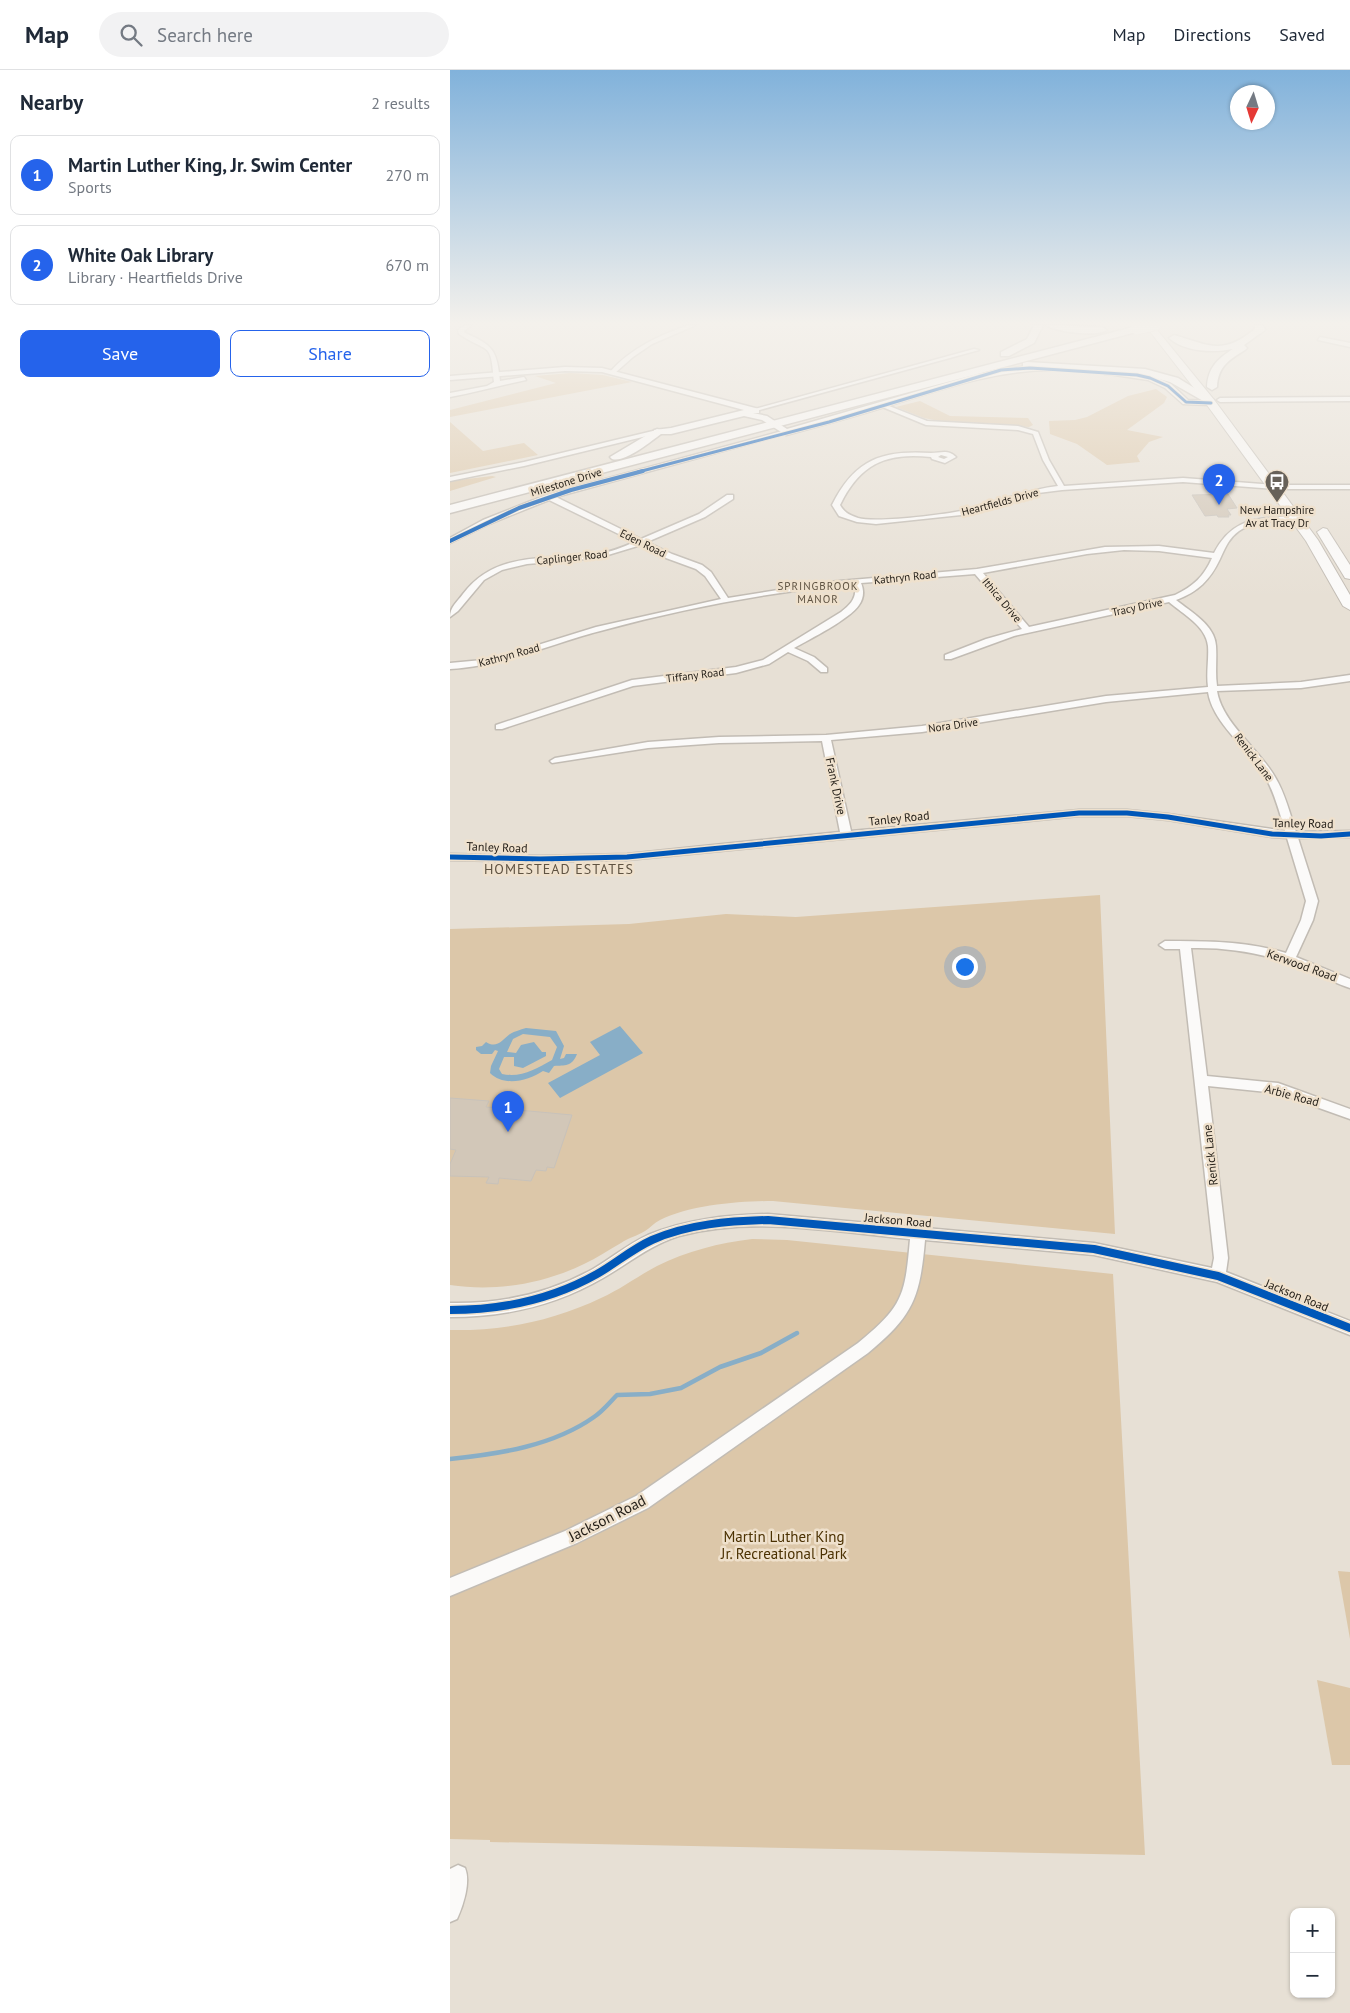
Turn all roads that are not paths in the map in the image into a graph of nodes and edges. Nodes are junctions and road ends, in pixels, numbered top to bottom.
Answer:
1 (734, 416) edge
2 (753, 416) edge
3 (789, 416) edge
4 (791, 416) edge
5 (846, 416) edge
6 (907, 416) edge
7 (1223, 416) edge
8 (1231, 416) edge
9 (769, 421) junction
10 (786, 432) junction
11 (654, 443) junction
12 (935, 455) dead end
13 (1265, 456) dead end
14 (1278, 472) dead end
15 (450, 479) edge
16 (1274, 487) junction
17 (1291, 487) junction
18 (1350, 487) edge
19 (1062, 488) junction
20 (549, 497) junction
21 (730, 497) dead end
22 (1298, 497) dead end
23 (450, 499) edge
24 (450, 509) edge
25 (1296, 518) junction
26 (1317, 523) dead end
27 (450, 541) edge
28 (640, 542) junction
29 (1217, 556) junction
30 (1327, 565) junction
31 (977, 570) junction
32 (1347, 570) edge
33 (857, 582) junction
34 (1171, 600) junction
35 (726, 601) junction
36 (1350, 606) edge
37 (450, 614) edge
38 (1028, 630) junction
39 (789, 649) junction
40 (948, 657) dead end
41 (450, 666) edge
42 (824, 670) dead end
43 (1350, 678) edge
44 (1212, 689) junction
45 (499, 727) dead end
46 (826, 738) junction
47 (555, 761) dead end
48 (846, 834) junction
49 (1350, 834) edge
50 (1291, 835) junction
51 (450, 857) edge
52 (1165, 945) dead end
53 (1185, 945) junction
54 (1290, 958) junction
55 (1350, 984) edge
56 (1202, 1081) junction
57 (1350, 1114) edge
58 (918, 1233) junction
59 (1218, 1276) junction
60 (450, 1310) edge
61 (1350, 1328) edge
62 (450, 1587) edge
63 (458, 1875) dead end
64 (450, 1912) edge

1 - 11 street
2 - 9 street
3 - 9 highway
4 - 9 highway
5 - 10 street, Milestone Drive
6 - 19 street
7 - 16 main road
8 - 13 main road
9 - 10 street
9 - 11 highway
10 - 20 street, Milestone Drive
11 - 15 street
11 - 23 highway
11 - 24 highway
12 - 19 street, Heartfields Drive
14 - 17 main road
16 - 17 street, Heartfields Drive
16 - 19 street, Heartfields Drive
16 - 25 main road
17 - 18 street, Heartfields Drive
17 - 22 main road
20 - 27 street, Milestone Drive
20 - 28 street, Eden Road
21 - 28 street, Caplinger Road
25 - 29 street, Tracy Drive
25 - 30 main road
26 - 32 main road
28 - 35 street, Eden Road
28 - 37 street, Caplinger Road
29 - 31 street, Kathryn Road
29 - 34 street, Tracy Drive
30 - 32 main road
30 - 36 main road
31 - 33 street, Kathryn Road
31 - 38 street, Ithica Drive
33 - 35 street, Kathryn Road
33 - 39 street, Tiffany Road
34 - 38 street, Tracy Drive
34 - 44 street, Renick Lane
35 - 41 street, Kathryn Road
38 - 40 street, Tracy Drive
39 - 42 street
39 - 45 street, Tiffany Road
43 - 44 street, Nora Drive
44 - 46 street, Nora Drive
44 - 50 street, Renick Lane
46 - 47 street, Nora Drive
46 - 48 street, Frank Drive
48 - 50 street, Tanley Road
48 - 51 street, Tanley Road
49 - 50 street, Tanley Road
50 - 54 street, Renick Lane
52 - 53 street, Kerwood Road
53 - 54 street, Kerwood Road
53 - 56 street, Renick Lane
54 - 55 street, Kerwood Road
56 - 57 street, Arbie Road
56 - 59 street, Renick Lane
58 - 59 street, Jackson Road
58 - 60 street, Jackson Road
58 - 62 street, Jackson Road
59 - 61 street, Jackson Road
63 - 64 street

